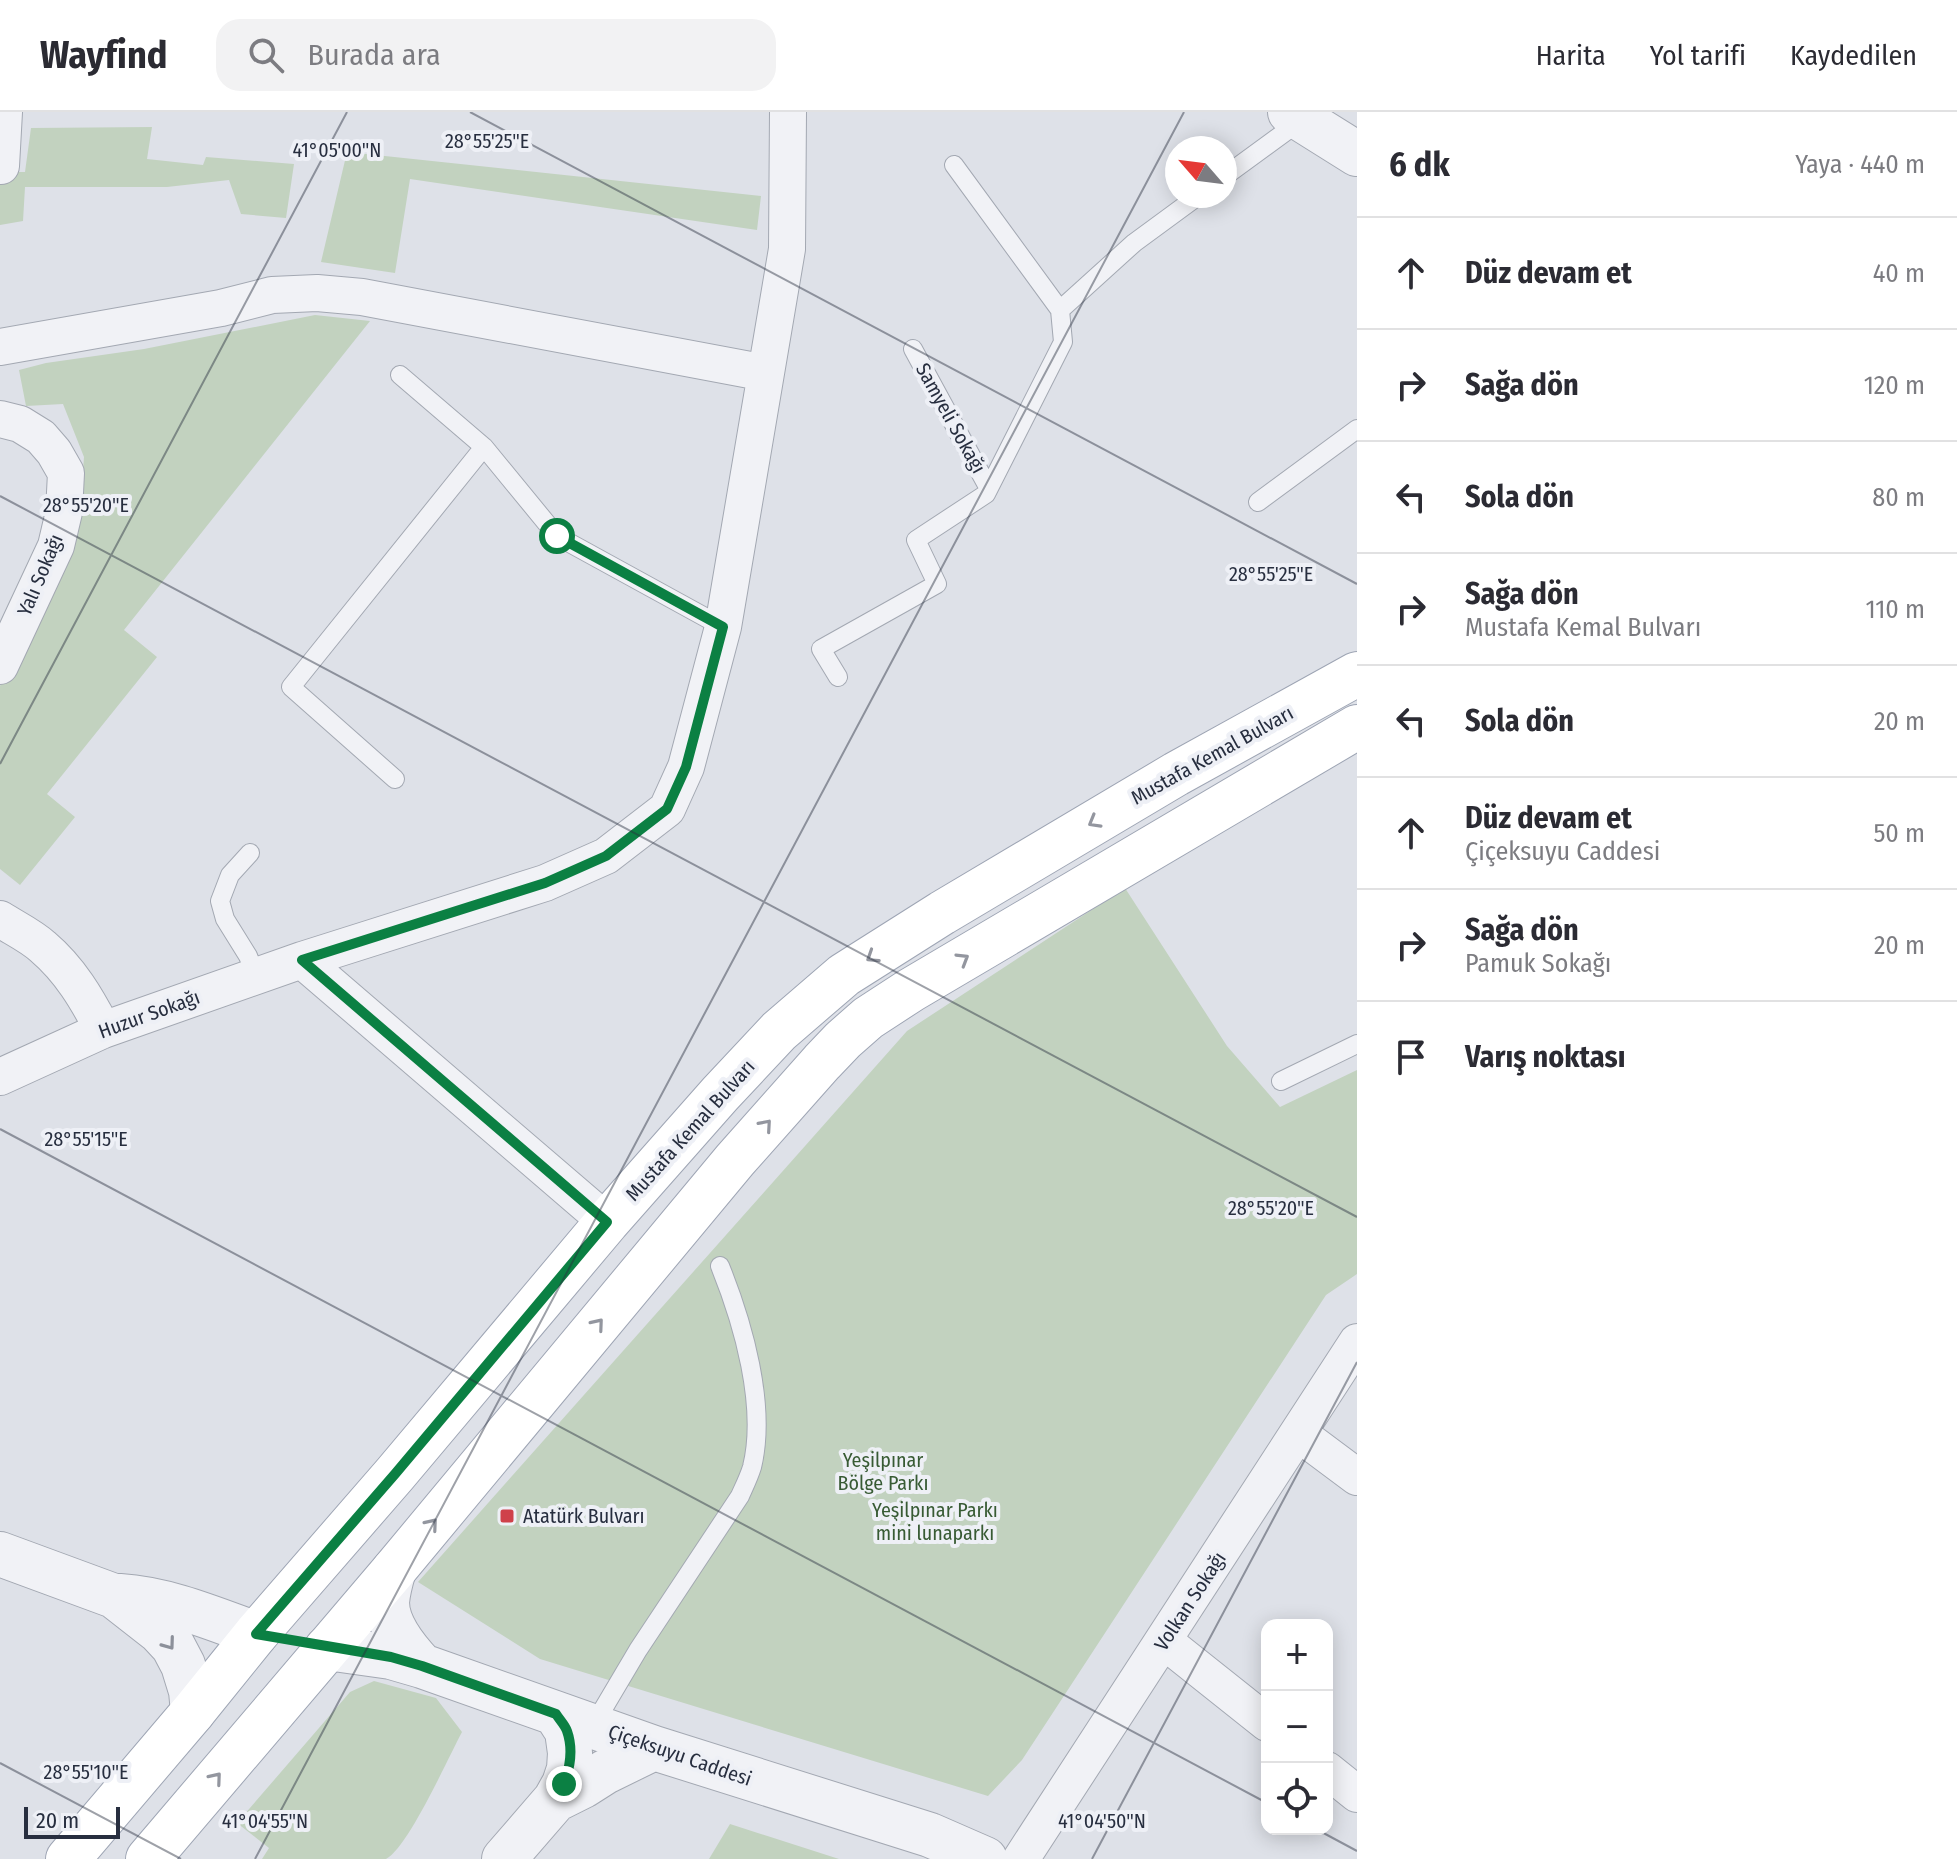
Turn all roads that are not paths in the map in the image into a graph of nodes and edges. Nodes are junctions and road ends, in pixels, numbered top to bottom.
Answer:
1 (4, 112) edge
2 (788, 112) edge
3 (1296, 116) edge
4 (1357, 154) edge
5 (954, 165) dead end
6 (1, 166) edge
7 (1237, 166) edge
8 (1182, 208) edge
9 (1060, 310) junction
10 (0, 347) edge
11 (913, 349) dead end
12 (766, 373) junction
13 (400, 375) dead end
14 (0, 419) edge
15 (1357, 429) edge
16 (484, 447) junction
17 (988, 487) junction
18 (1258, 502) dead end
19 (723, 627) junction
20 (0, 666) edge
21 (1357, 674) edge
22 (838, 677) dead end
23 (1357, 727) edge
24 (395, 779) dead end
25 (250, 853) dead end
26 (0, 919) edge
27 (302, 960) junction
28 (256, 976) junction
29 (103, 1030) junction
30 (1357, 1044) edge
31 (0, 1077) edge
32 (1281, 1081) dead end
33 (607, 1222) junction
34 (720, 1266) dead end
35 (1357, 1342) edge
36 (1298, 1433) junction
37 (1357, 1477) edge
38 (7, 1561) edge
39 (394, 1570) junction
40 (114, 1596) junction
41 (256, 1634) junction
42 (1164, 1641) junction
43 (327, 1648) junction
44 (422, 1666) junction
45 (193, 1712) junction
46 (1261, 1718) edge
47 (574, 1720) junction
48 (654, 1748) junction
49 (1333, 1775) edge
50 (1357, 1794) edge
51 (555, 1800) junction
52 (68, 1859) edge
53 (148, 1859) edge
54 (504, 1859) edge
55 (985, 1859) edge
56 (1021, 1859) edge

1 - 6 street
2 - 12 street, Huzur Sokağı
3 - 4 street
3 - 7 lane
5 - 9 lane
8 - 9 lane
9 - 17 lane
10 - 12 street
11 - 17 lane, Samyeli Sokağı
12 - 19 street, Huzur Sokağı
13 - 16 lane
14 - 20 street, Yalı Sokağı
15 - 18 lane
16 - 19 lane
16 - 24 lane
17 - 22 lane
19 - 27 street, Huzur Sokağı
21 -> 33 main road, Mustafa Kemal Bulvarı
39 -> 23 main road
25 - 28 lane
26 - 29 street
27 - 28 street, Huzur Sokağı
27 - 33 street
28 - 29 street, Huzur Sokağı
29 - 31 street, Huzur Sokağı
30 - 32 lane
33 - 41 main road, Mustafa Kemal Bulvarı
34 - 47 lane
35 - 36 street, Volkan Sokağı
36 - 37 street
36 - 42 street, Volkan Sokağı
38 - 40 street
39 - 43 main road
39 - 44 street
40 - 41 street
40 -> 45 street
41 - 43 main road
41 - 45 main road, Mustafa Kemal Bulvarı
42 - 46 street
42 - 56 street, Volkan Sokağı
43 - 44 street, Çiçeksuyu Caddesi
53 -> 43 main road
44 - 47 street, Çiçeksuyu Caddesi
45 - 52 main road, Mustafa Kemal Bulvarı
47 - 48 street, Çiçeksuyu Caddesi
47 - 51 street
48 - 51 street
48 - 55 street, Çiçeksuyu Caddesi
49 - 50 street
51 - 54 street

